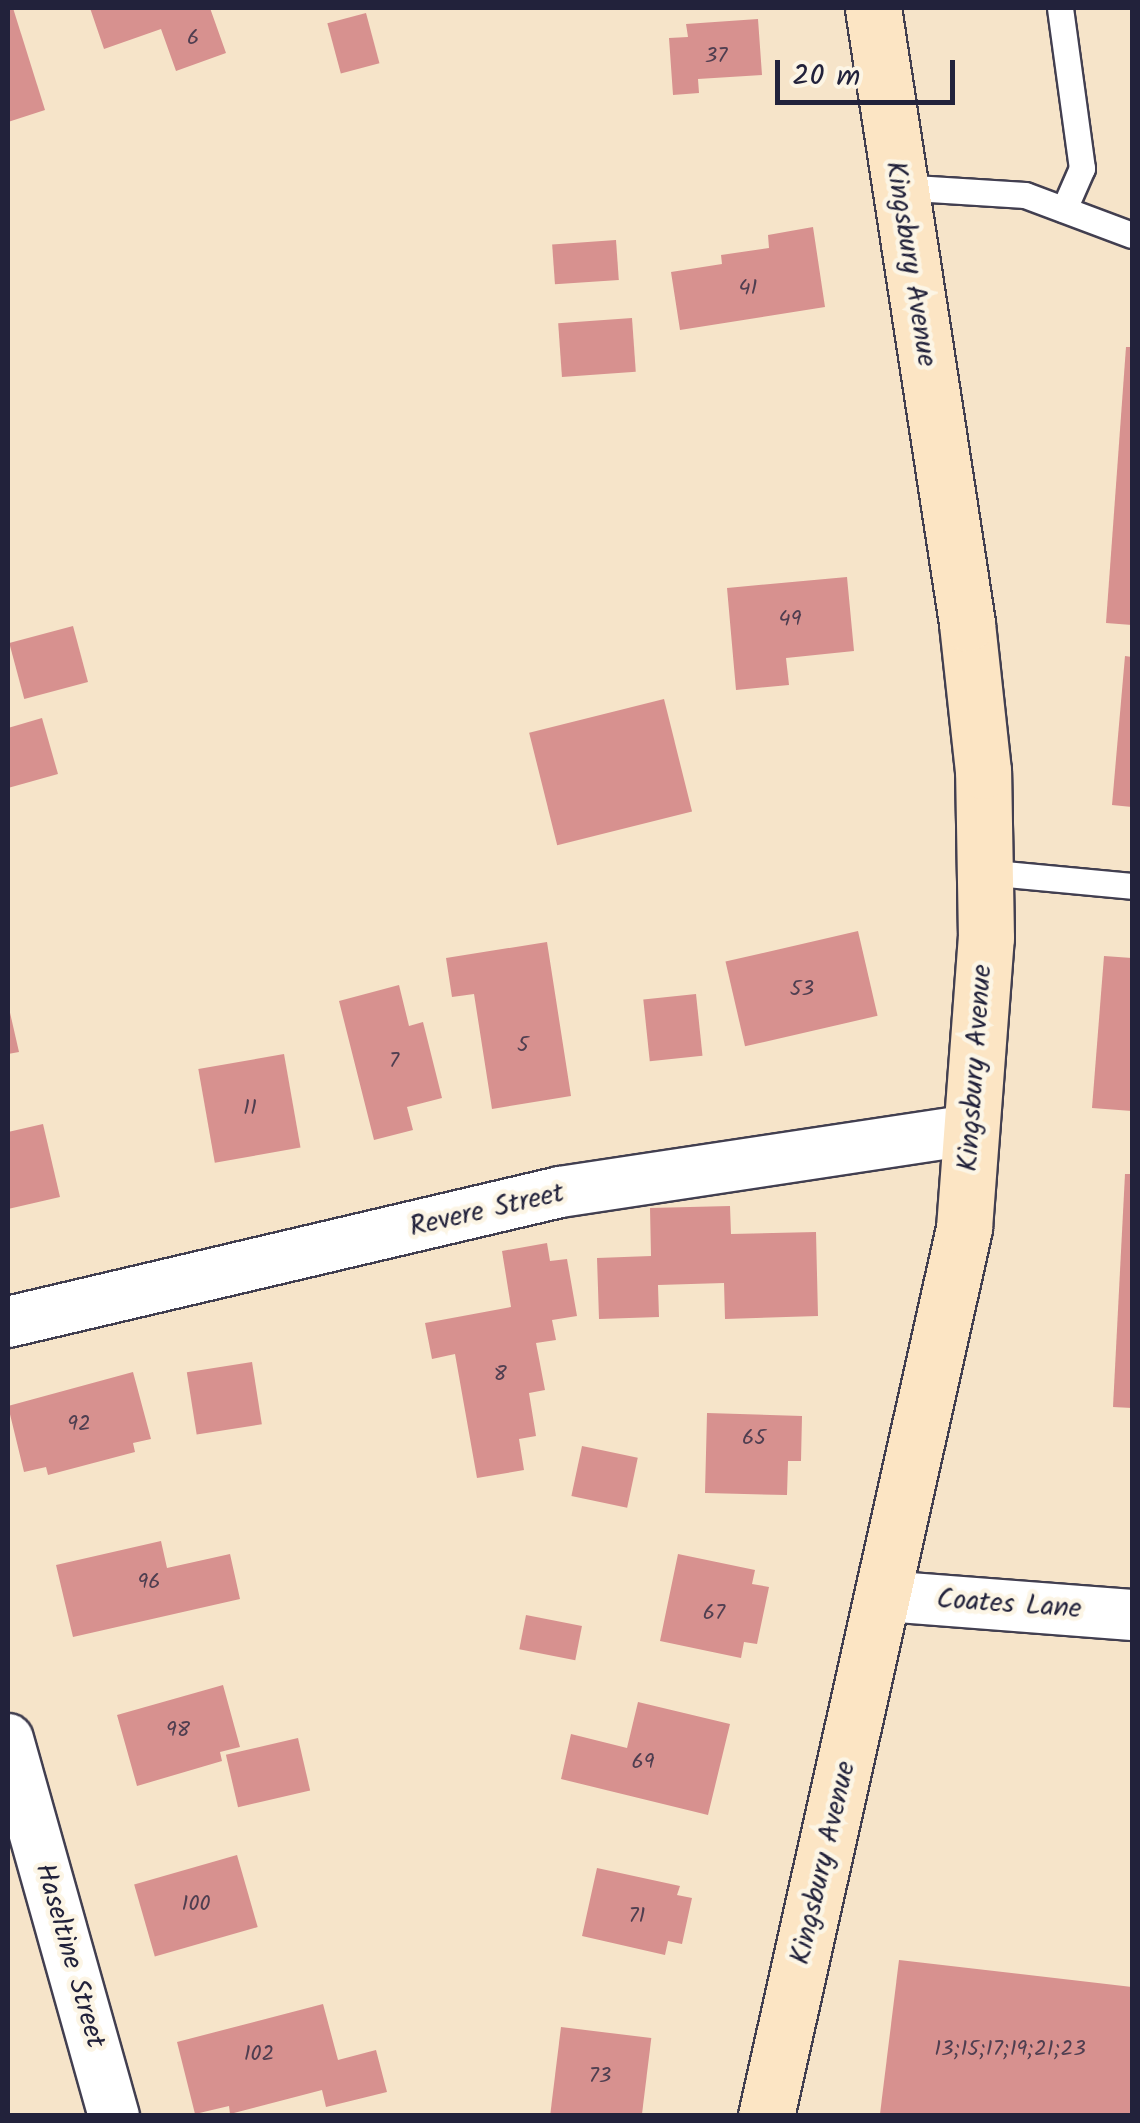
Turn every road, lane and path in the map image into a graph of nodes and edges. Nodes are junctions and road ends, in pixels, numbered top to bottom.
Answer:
1 (873, 8) edge
2 (1060, 8) edge
3 (898, 187) junction
4 (1064, 209) junction
5 (1132, 234) edge
6 (985, 872) junction
7 (1132, 886) edge
8 (972, 1130) junction
9 (8, 1322) edge
10 (885, 1596) junction
11 (1132, 1615) edge
12 (8, 1740) edge
13 (114, 2116) edge
14 (766, 2116) edge

1 - 3 main road, Kingsbury Avenue
2 - 4 lane
3 - 4 lane
3 - 6 main road, Kingsbury Avenue
4 - 5 lane
6 - 7 lane
6 - 8 main road, Kingsbury Avenue
8 - 9 street, Revere Street
8 - 10 main road, Kingsbury Avenue
10 - 11 street, Coates Lane
10 - 14 main road, Kingsbury Avenue
12 - 13 street, Haseltine Street

